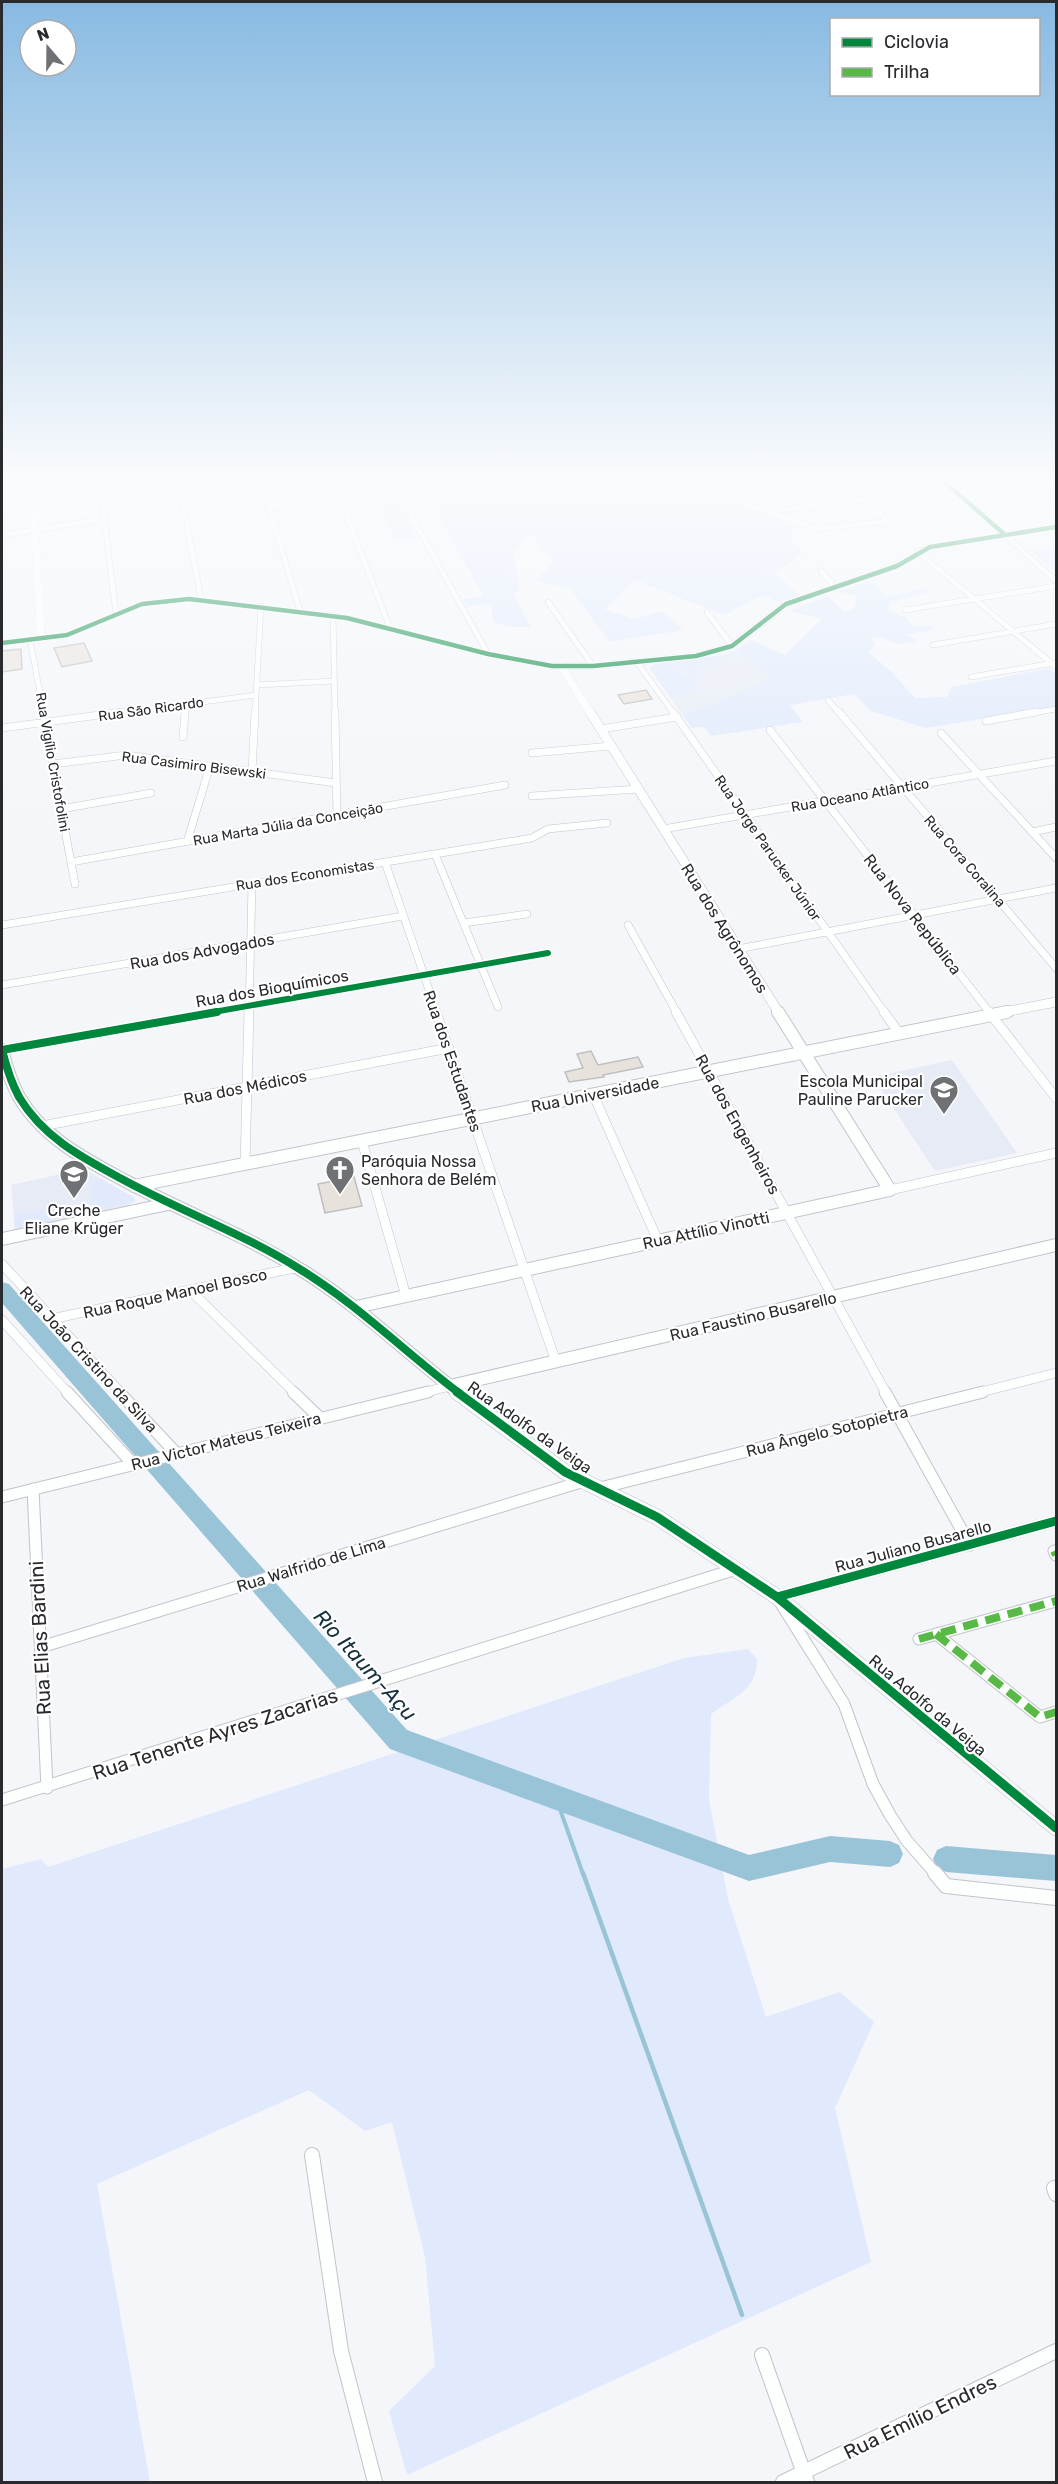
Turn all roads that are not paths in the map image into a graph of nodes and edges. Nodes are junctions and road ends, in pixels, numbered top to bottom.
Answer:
1 (38, 593) edge
2 (113, 593) edge
3 (200, 593) edge
4 (295, 593) edge
5 (376, 593) edge
6 (454, 593) edge
7 (820, 593) edge
8 (968, 593) edge
9 (1013, 593) edge
10 (201, 599) junction
11 (975, 599) junction
12 (548, 602) dead end
13 (261, 606) junction
14 (905, 610) dead end
15 (300, 611) junction
16 (707, 612) dead end
17 (116, 614) junction
18 (333, 615) junction
19 (1056, 624) edge
20 (390, 628) junction
21 (1014, 631) junction
22 (41, 639) junction
23 (30, 640) junction
24 (2, 644) edge
25 (933, 645) dead end
26 (732, 646) junction
27 (488, 654) junction
28 (638, 662) junction
29 (1055, 665) edge
30 (561, 666) junction
31 (593, 666) junction
32 (971, 677) dead end
33 (334, 681) junction
34 (257, 685) junction
35 (256, 694) junction
36 (828, 700) dead end
37 (186, 704) junction
38 (1056, 708) edge
39 (677, 717) junction
40 (986, 721) dead end
41 (45, 723) junction
42 (2, 728) edge
43 (601, 729) junction
44 (770, 730) dead end
45 (941, 733) dead end
46 (183, 737) dead end
47 (611, 746) junction
48 (532, 753) dead end
49 (1056, 761) edge
50 (53, 764) junction
51 (210, 766) junction
52 (252, 772) junction
53 (979, 774) junction
54 (336, 783) junction
55 (505, 785) dead end
56 (903, 788) junction
57 (638, 789) junction
58 (151, 793) dead end
59 (532, 796) dead end
60 (825, 801) junction
61 (61, 809) junction
62 (337, 815) junction
63 (745, 815) junction
64 (608, 823) dead end
65 (1056, 827) edge
66 (663, 829) junction
67 (1032, 832) junction
68 (187, 842) junction
69 (435, 854) junction
70 (1056, 858) edge
71 (71, 862) junction
72 (385, 862) junction
73 (75, 884) dead end
74 (252, 884) junction
75 (1056, 888) edge
76 (998, 899) junction
77 (527, 914) dead end
78 (914, 915) junction
79 (403, 916) junction
80 (464, 923) junction
81 (628, 925) dead end
82 (2, 926) edge
83 (828, 932) junction
84 (250, 943) junction
85 (738, 949) junction
86 (548, 953) dead end
87 (480, 965) junction
88 (1056, 968) edge
89 (424, 975) junction
90 (2, 985) edge
91 (1056, 1002) edge
92 (249, 1006) junction
93 (498, 1007) dead end
94 (992, 1015) junction
95 (899, 1033) junction
96 (448, 1048) junction
97 (2, 1050) edge
98 (804, 1052) junction
99 (709, 1071) junction
100 (247, 1087) junction
101 (593, 1094) junction
102 (1056, 1098) edge
103 (472, 1119) junction
104 (42, 1126) junction
105 (362, 1141) junction
106 (1056, 1153) edge
107 (245, 1164) junction
108 (134, 1186) junction
109 (890, 1190) junction
110 (168, 1204) junction
111 (787, 1212) junction
112 (2, 1239) edge
113 (657, 1241) junction
114 (1056, 1245) edge
115 (2, 1264) edge
116 (299, 1267) junction
117 (524, 1270) junction
118 (190, 1290) junction
119 (406, 1296) junction
120 (833, 1297) junction
121 (356, 1307) junction
122 (51, 1319) junction
123 (4, 1326) edge
124 (556, 1362) junction
125 (1056, 1373) edge
126 (450, 1386) junction
127 (898, 1413) junction
128 (320, 1418) junction
129 (177, 1454) junction
130 (138, 1463) junction
131 (581, 1482) junction
132 (33, 1489) junction
133 (598, 1489) junction
134 (2, 1497) edge
135 (1056, 1521) edge
136 (970, 1545) junction
137 (736, 1569) junction
138 (777, 1597) junction
139 (1056, 1601) edge
140 (936, 1634) junction
141 (919, 1639) dead end
142 (41, 1647) junction
143 (1056, 1713) edge
144 (47, 1788) junction
145 (2, 1800) edge
146 (1056, 1828) edge
147 (1056, 1899) edge
148 (312, 2155) dead end
149 (1056, 2350) edge
150 (762, 2355) dead end
151 (805, 2478) edge
152 (375, 2482) edge
153 (783, 2482) edge

1 - 22 street
2 - 17 street
3 - 10 street
4 - 15 street
5 - 20 street
6 - 27 street
7 - 26 main road
8 - 11 street
9 - 11 street
10 - 13 main road
10 - 17 main road
11 - 14 street
11 - 21 street
12 - 31 street
13 - 15 main road
13 - 34 street
15 - 18 main road
16 - 26 street
17 - 22 main road
18 - 20 main road
18 - 33 street
19 - 21 street
20 - 27 main road
21 - 25 street
21 - 29 street
22 - 23 main road
23 - 24 main road
23 - 41 street, Rua Vigílio Cristofolini
26 - 28 main road
27 - 30 main road
28 - 31 main road
28 - 39 street, Rua Jorge Parucker Júnior
29 - 32 street
30 - 31 main road
30 - 43 street, Rua dos Agrônomos
33 - 34 street
33 - 54 street
34 - 35 street
35 - 37 street, Rua São Ricardo
35 - 52 street
36 - 56 street, Rua Cora Coralina
37 - 41 street, Rua São Ricardo
37 - 46 street
38 - 40 street
39 - 43 street
39 - 63 street, Rua Jorge Parucker Júnior
41 - 42 street, Rua São Ricardo
41 - 50 street, Rua Vigílio Cristofolini
43 - 47 street, Rua dos Agrônomos
44 - 60 street, Rua Nova República
45 - 53 street
47 - 48 street
47 - 57 street, Rua dos Agrônomos
49 - 53 street, Rua Oceano Atlântico
50 - 51 street, Rua Casimiro Bisewski
50 - 61 street, Rua Vigílio Cristofolini
51 - 52 street, Rua Casimiro Bisewski
51 - 68 street
52 - 54 street, Rua Casimiro Bisewski
53 - 56 street, Rua Oceano Atlântico
53 - 67 street
54 - 62 street
55 - 62 street, Rua Marta Júlia da Conceição
56 - 60 street, Rua Oceano Atlântico
56 - 76 street, Rua Cora Coralina
57 - 59 street
57 - 66 street, Rua dos Agrônomos
58 - 61 street
60 - 63 street, Rua Oceano Atlântico
60 - 78 street, Rua Nova República
61 - 71 street, Rua Vigílio Cristofolini
62 - 68 street, Rua Marta Júlia da Conceição
63 - 66 street, Rua Oceano Atlântico
63 - 83 street, Rua Jorge Parucker Júnior
64 - 69 street, Rua dos Economistas
65 - 67 street
66 - 85 street, Rua dos Agrônomos
67 - 70 street
68 - 71 street, Rua Marta Júlia da Conceição
69 - 72 street, Rua dos Economistas
69 - 80 street
71 - 73 street, Rua Vigílio Cristofolini
72 - 74 street, Rua dos Economistas
72 - 79 street, Rua dos Estudantes
74 - 82 street, Rua dos Economistas
74 - 84 street
75 - 76 street
76 - 78 street
76 - 88 street, Rua Cora Coralina
77 - 80 street
78 - 83 street
78 - 94 street, Rua Nova República
79 - 84 street, Rua dos Advogados
79 - 89 street, Rua dos Estudantes
80 - 87 street
81 - 99 street, Rua dos Engenheiros
83 - 85 street
83 - 95 street, Rua Jorge Parucker Júnior
84 - 90 street, Rua dos Advogados
84 - 92 street
85 - 98 street, Rua dos Agrônomos
86 - 87 street, Rua dos Bioquímicos
87 - 89 street, Rua dos Bioquímicos
87 - 93 street
89 - 92 street, Rua dos Bioquímicos
89 - 96 street, Rua dos Estudantes
91 - 94 street, Rua Universidade
92 - 97 street, Rua dos Bioquímicos
92 - 100 street
94 - 95 street, Rua Universidade
94 - 102 street, Rua Nova República
95 - 98 street, Rua Universidade
96 - 100 street, Rua dos Médicos
96 - 103 street, Rua dos Estudantes
97 - 104 street, Rua Adolfo da Veiga
98 - 99 street, Rua Universidade
98 - 109 street, Rua dos Agrônomos
99 - 101 street, Rua Universidade
99 - 111 street, Rua dos Engenheiros
100 - 104 street, Rua dos Médicos
100 - 107 street
101 - 103 street, Rua Universidade
101 - 113 street
103 - 105 street, Rua Universidade
103 - 117 street, Rua dos Estudantes
104 - 108 street, Rua Adolfo da Veiga
105 - 107 street, Rua Universidade
105 - 119 street
106 - 109 street, Rua Attílio Vinotti
107 - 108 street, Rua Universidade
108 - 110 street, Rua Adolfo da Veiga
109 - 111 street, Rua Attílio Vinotti
110 - 112 street
110 - 116 street, Rua Adolfo da Veiga
111 - 113 street, Rua Attílio Vinotti
111 - 120 street, Rua dos Engenheiros
113 - 117 street, Rua Attílio Vinotti
114 - 120 street, Rua Faustino Busarello
115 - 122 street, Rua João Cristino da Silva
116 - 118 street, Rua Roque Manoel Bosco
116 - 121 street, Rua Adolfo da Veiga
117 - 119 street, Rua Attílio Vinotti
117 - 124 street, Rua dos Estudantes
118 - 122 street, Rua Roque Manoel Bosco
118 - 128 street
119 - 121 street, Rua Attílio Vinotti
120 - 124 street, Rua Faustino Busarello
120 - 127 street, Rua dos Engenheiros
121 - 126 street, Rua Adolfo da Veiga
122 - 129 street, Rua João Cristino da Silva
123 - 130 street
124 - 126 street, Rua Faustino Busarello
125 - 127 street, Rua Ângelo Sotopietra
126 - 128 street, Rua Victor Mateus Teixeira
126 - 131 street, Rua Adolfo da Veiga
127 - 133 street, Rua Ângelo Sotopietra
127 - 136 street, Rua dos Engenheiros
128 - 129 street, Rua Victor Mateus Teixeira
129 - 130 street, Rua Victor Mateus Teixeira
130 - 132 street, Rua Victor Mateus Teixeira
131 - 133 street, Rua Adolfo da Veiga
131 - 142 street, Rua Walfrido de Lima
132 - 134 street, Rua Victor Mateus Teixeira
132 - 142 street, Rua Elias Bardini
133 - 137 street, Rua Adolfo da Veiga
135 - 136 street, Rua Juliano Busarello
136 - 138 street, Rua Juliano Busarello
137 - 138 street, Rua Adolfo da Veiga
137 - 144 street, Rua Tenente Ayres Zacarias
138 - 146 street, Rua Adolfo da Veiga
138 - 147 street
139 - 140 street
140 - 141 street
140 - 143 street
142 - 144 street, Rua Elias Bardini
144 - 145 street, Rua Tenente Ayres Zacarias
148 - 152 street
149 - 151 street, Rua Emílio Endres
150 - 151 street
151 - 153 street, Rua Emílio Endres

